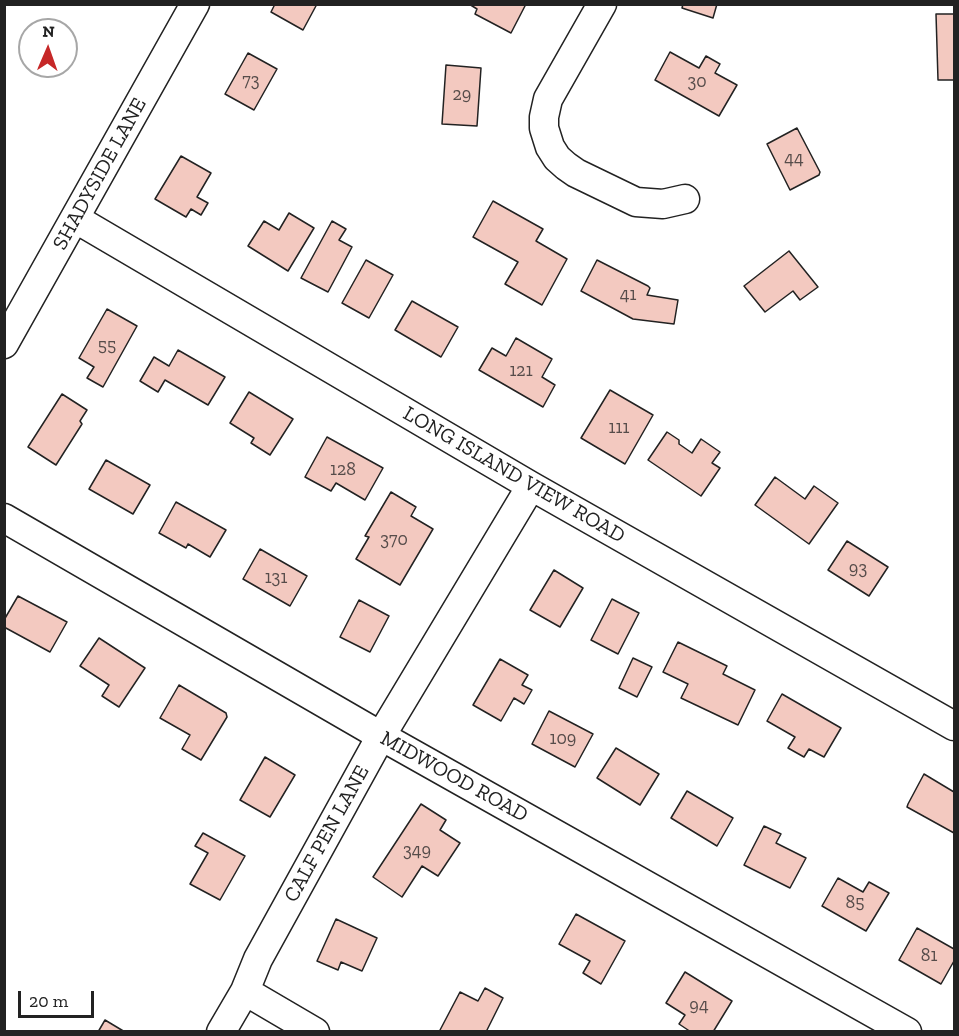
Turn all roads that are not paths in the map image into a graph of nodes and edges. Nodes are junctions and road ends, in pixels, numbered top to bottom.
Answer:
1 (195, 4) edge
2 (602, 4) edge
3 (685, 199) dead end
4 (75, 219) junction
5 (4, 344) edge
6 (531, 486) junction
7 (4, 518) edge
8 (954, 726) edge
9 (381, 736) junction
10 (245, 991) junction
11 (221, 1032) edge
12 (315, 1032) edge
13 (907, 1032) edge

1 - 4 street, SHADYSIDE LANE
2 - 3 street
4 - 5 street, SHADYSIDE LANE
4 - 6 street, LONG ISLAND VIEW ROAD
6 - 8 street, LONG ISLAND VIEW ROAD
6 - 9 street, CALF PEN LANE
7 - 9 street, MIDWOOD ROAD
9 - 10 street, CALF PEN LANE
9 - 13 street, MIDWOOD ROAD
10 - 11 street, CALF PEN LANE
10 - 12 street

